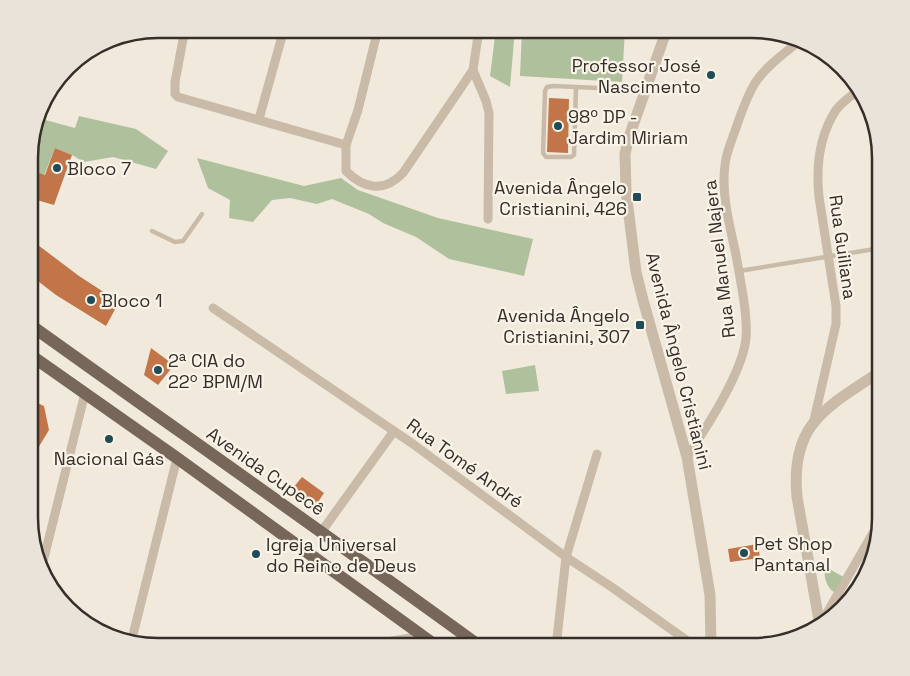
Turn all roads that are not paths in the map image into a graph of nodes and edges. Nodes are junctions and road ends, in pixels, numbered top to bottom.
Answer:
1 (184, 37) edge
2 (282, 37) edge
3 (376, 37) edge
4 (478, 38) edge
5 (664, 38) edge
6 (795, 46) edge
7 (473, 70) junction
8 (576, 87) junction
9 (645, 90) junction
10 (854, 94) edge
11 (259, 119) junction
12 (346, 145) junction
13 (202, 214) dead end
14 (488, 219) dead end
15 (152, 231) dead end
16 (872, 250) edge
17 (828, 257) junction
18 (739, 272) junction
19 (213, 308) dead end
20 (38, 330) edge
21 (38, 360) edge
22 (872, 377) edge
23 (85, 393) junction
24 (814, 420) junction
25 (394, 432) junction
26 (596, 454) dead end
27 (687, 457) junction
28 (177, 458) junction
29 (322, 531) junction
30 (871, 537) edge
31 (44, 556) edge
32 (566, 557) junction
33 (828, 611) edge
34 (819, 618) edge
35 (134, 636) edge
36 (422, 636) junction
37 (410, 638) edge
38 (425, 638) edge
39 (469, 638) edge
40 (557, 638) edge
41 (683, 638) edge
42 (712, 638) edge

1 - 11 street
2 - 11 street
3 - 12 street
4 - 7 street
5 - 9 street, Avenida Ângelo Cristianini
6 - 18 street, Rua Manuel Najera
7 - 12 street
7 - 14 street
8 - 8 lane
8 - 9 lane
9 - 27 street, Avenida Ângelo Cristianini
10 - 17 street, Rua Guiliana
11 - 12 street
13 - 15 lane
16 - 17 lane
17 - 18 lane
17 - 24 street, Rua Guiliana
18 - 27 street, Rua Manuel Najera
19 - 25 street, Rua Tomé André
20 - 29 main road, Avenida Cupecê
21 - 23 main road
22 - 24 street
23 - 28 main road
23 - 31 street
24 - 34 street
25 - 29 street
25 - 32 street, Rua Tomé André
26 - 32 street
27 - 42 street, Avenida Ângelo Cristianini
28 - 35 street
28 - 36 main road
29 - 39 main road, Avenida Cupecê
30 - 33 street
32 - 40 street
32 - 41 street, Rua Tomé André
36 - 37 street
36 - 38 main road

